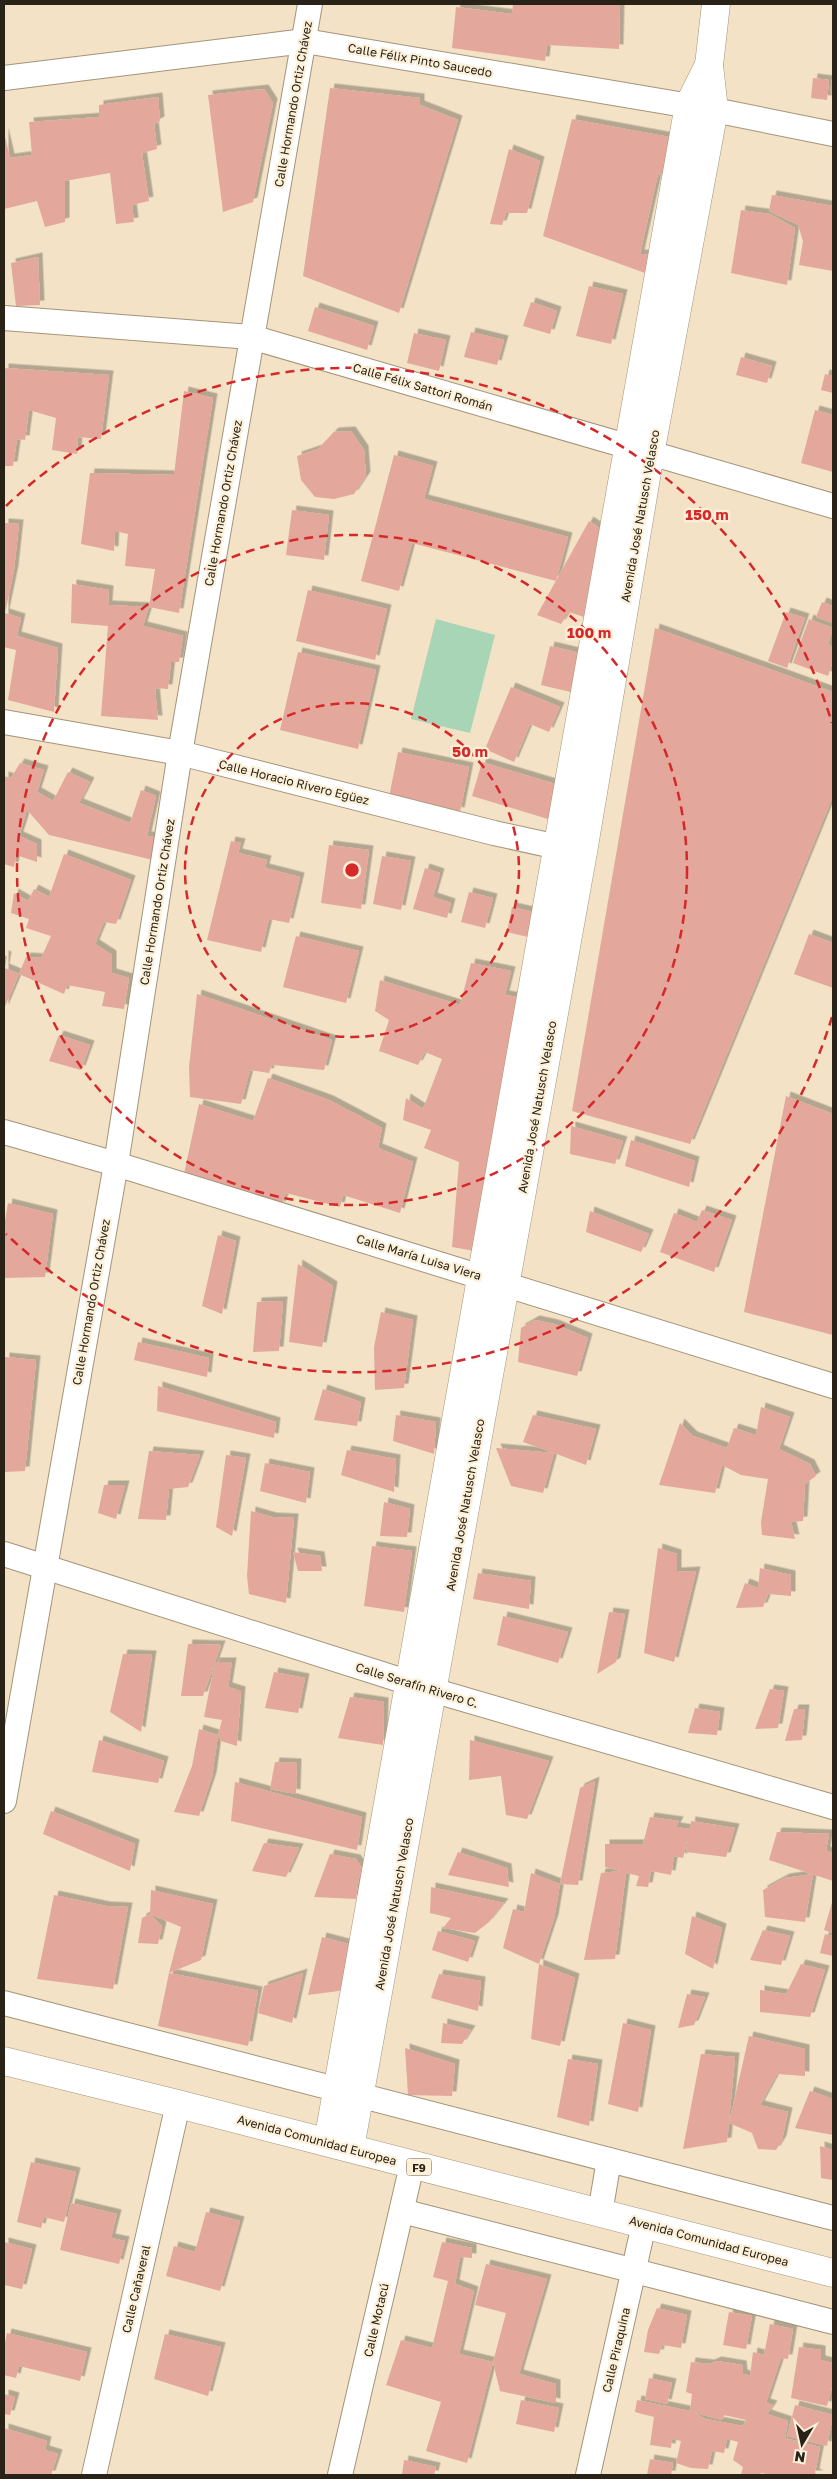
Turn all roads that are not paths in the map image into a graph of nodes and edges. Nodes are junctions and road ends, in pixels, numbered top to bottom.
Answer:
1 (310, 4) edge
2 (716, 4) edge
3 (305, 41) junction
4 (4, 78) edge
5 (702, 108) junction
6 (833, 134) edge
7 (4, 318) edge
8 (251, 337) junction
9 (639, 451) junction
10 (833, 506) edge
11 (4, 722) edge
12 (180, 753) junction
13 (570, 850) junction
14 (4, 1132) edge
15 (116, 1164) junction
16 (493, 1280) junction
17 (833, 1386) edge
18 (4, 1554) edge
19 (44, 1566) junction
20 (420, 1687) junction
21 (4, 1801) edge
22 (833, 1807) edge
23 (4, 2003) edge
24 (4, 2061) edge
25 (349, 2092) junction
26 (178, 2104) junction
27 (339, 2145) junction
28 (609, 2160) junction
29 (412, 2165) junction
30 (402, 2211) junction
31 (600, 2213) junction
32 (833, 2218) edge
33 (644, 2224) junction
34 (634, 2271) junction
35 (833, 2273) edge
36 (833, 2322) edge
37 (94, 2475) edge
38 (340, 2475) edge
39 (588, 2475) edge

1 - 3 street, Calle Hormando Ortiz Chávez
2 - 5 main road, Avenida José Natusch Velasco
3 - 4 street, Calle Félix Pinto Saucedo
3 - 5 street, Calle Félix Pinto Saucedo
3 - 8 street, Calle Hormando Ortiz Chávez
5 - 6 street, Calle Félix Pinto Saucedo
5 - 9 main road, Avenida José Natusch Velasco
7 - 8 street, Calle Félix Sattori Román
8 - 9 street, Calle Félix Sattori Román
8 - 12 street, Calle Hormando Ortiz Chávez
9 - 10 street, Calle Félix Sattori Román
9 - 13 main road, Avenida José Natusch Velasco
11 - 12 street, Calle Horacio Rivero Egüez
12 - 13 street, Calle Horacio Rivero Egüez
12 - 15 street, Calle Hormando Ortiz Chávez
13 - 16 main road, Avenida José Natusch Velasco
14 - 15 street, Calle María Luisa Viera
15 - 16 street, Calle María Luisa Viera
15 - 19 street, Calle Hormando Ortiz Chávez
16 - 17 street, Calle María Luisa Viera
16 - 20 main road, Avenida José Natusch Velasco
18 - 19 street, Calle Serafín Rivero C.
19 - 20 street, Calle Serafín Rivero C.
19 - 21 street, Calle Hormando Ortiz Chávez
20 - 22 street, Calle Serafín Rivero C.
20 - 25 main road, Avenida José Natusch Velasco
23 - 25 street
24 - 26 main road, Avenida Comunidad Europea / F9
25 - 27 main road, Avenida José Natusch Velasco
25 - 28 street
26 - 27 main road, Avenida Comunidad Europea / F9
26 - 37 street, Calle Cañaveral
27 - 29 main road, Avenida Comunidad Europea / F9
28 - 31 street
28 - 32 street
29 - 30 street, Calle Motacú
29 - 31 main road, Avenida Comunidad Europea / F9
30 - 34 street
30 - 38 street, Calle Motacú
31 - 33 main road, Avenida Comunidad Europea / F9
33 - 34 street, Calle Piraquina
33 - 35 main road, Avenida Comunidad Europea / F9
34 - 36 street
34 - 39 street, Calle Piraquina

